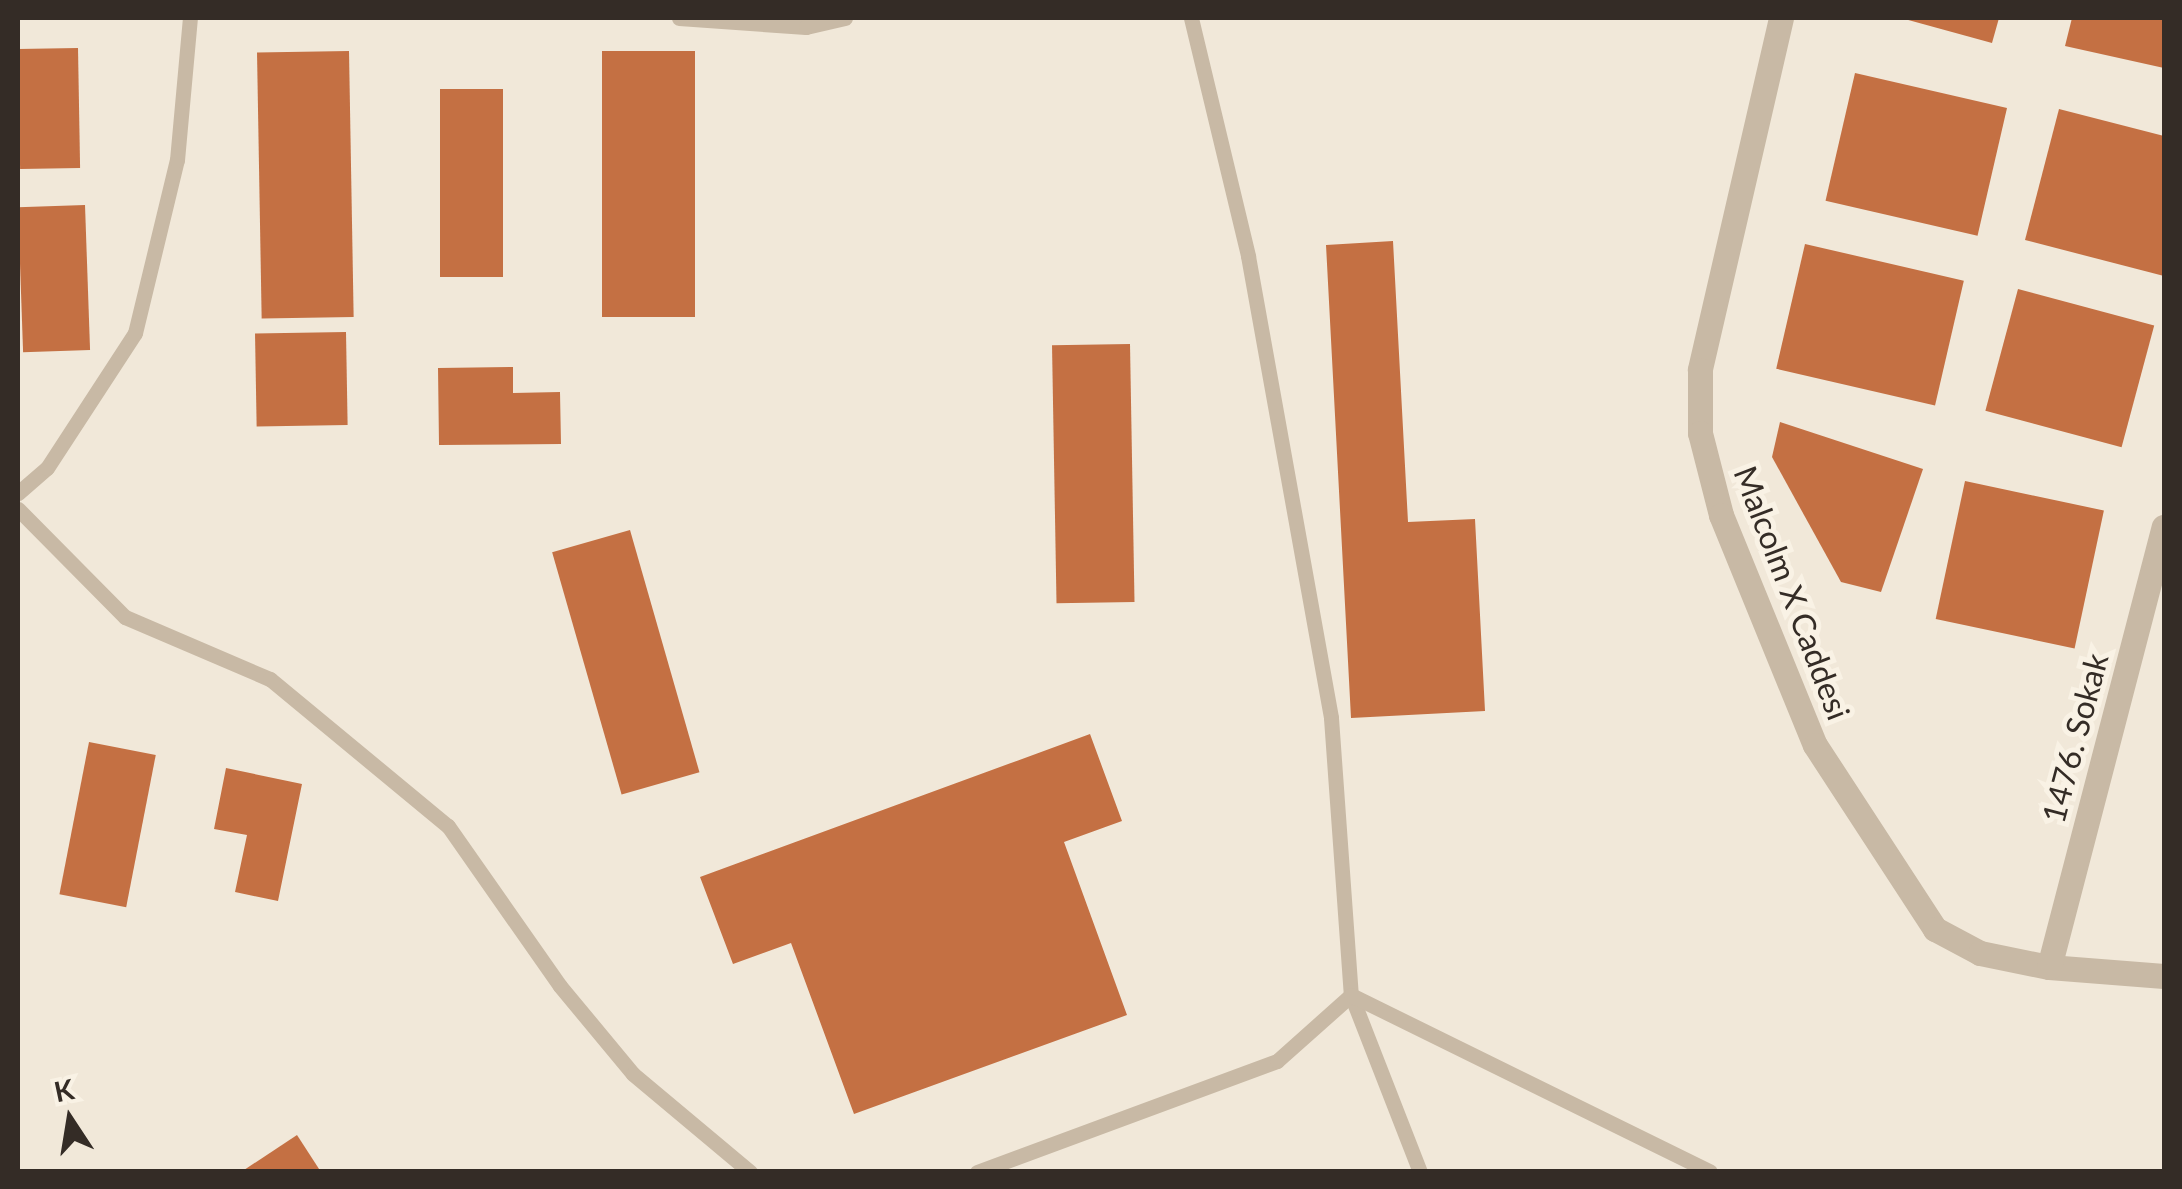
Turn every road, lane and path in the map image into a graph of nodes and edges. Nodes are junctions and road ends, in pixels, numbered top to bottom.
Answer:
1 (190, 18) edge
2 (679, 18) edge
3 (846, 18) edge
4 (1191, 18) edge
5 (1781, 18) edge
6 (18, 493) edge
7 (18, 509) edge
8 (2164, 527) edge
9 (2049, 967) junction
10 (2164, 976) edge
11 (1351, 995) junction
12 (750, 1172) edge
13 (977, 1172) edge
14 (1420, 1172) edge
15 (1710, 1172) edge

1 - 6 lane
2 - 3 lane
4 - 11 lane
5 - 9 street, Malcolm X Caddesi
7 - 12 lane
8 - 9 street, 1476. Sokak
9 - 10 street, Malcolm X Caddesi
11 - 13 lane
11 - 14 lane
11 - 15 lane

